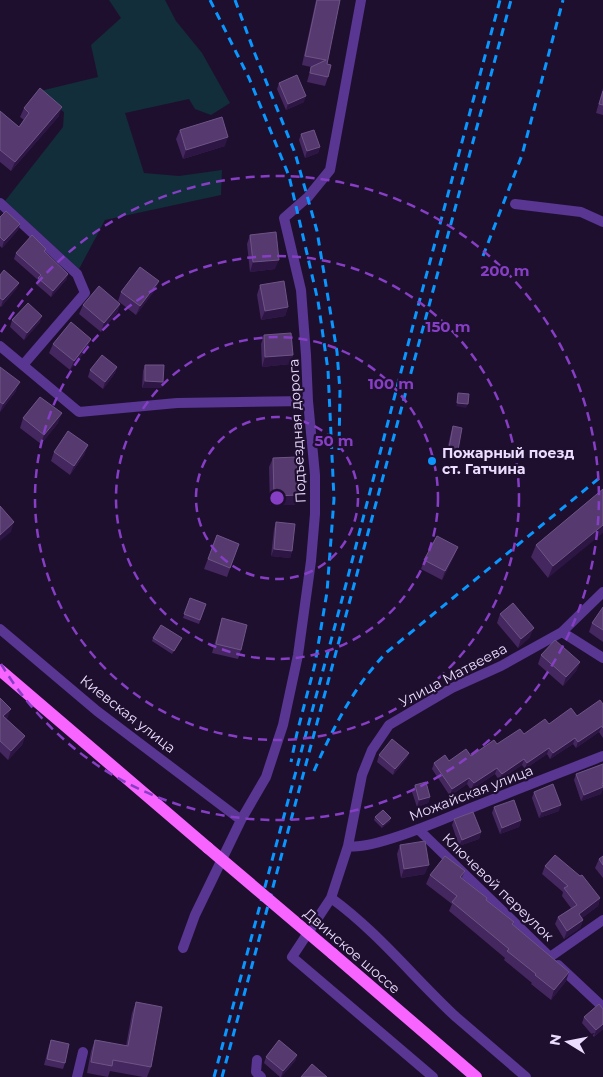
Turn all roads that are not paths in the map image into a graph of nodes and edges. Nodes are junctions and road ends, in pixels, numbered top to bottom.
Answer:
1 (361, 0) edge
2 (0, 204) edge
3 (515, 204) dead end
4 (603, 222) edge
5 (0, 346) edge
6 (24, 365) junction
7 (308, 401) junction
8 (603, 592) edge
9 (0, 629) edge
10 (562, 632) junction
11 (603, 658) edge
12 (0, 670) edge
13 (603, 756) edge
14 (240, 820) junction
15 (418, 828) junction
16 (348, 846) junction
17 (331, 898) junction
18 (603, 920) edge
19 (183, 948) dead end
20 (550, 957) junction
21 (603, 1007) edge
22 (84, 1052) dead end
23 (257, 1060) dead end
24 (77, 1077) edge
25 (261, 1077) edge
26 (433, 1077) edge
27 (476, 1077) edge
28 (526, 1077) edge

1 - 7 street, Подъездная дорога
2 - 6 street
3 - 4 street
5 - 6 street
6 - 7 street
7 - 14 street, Подъездная дорога
8 - 10 street, Улица Матвеева
9 - 14 street, Киевская улица
10 - 11 street
10 - 16 street, Улица Матвеева
12 - 27 main road, Двинское шоссе, bridge
13 - 15 street, Можайская улица
14 - 19 street, Подъездная дорога
15 - 16 street, Можайская улица
15 - 20 street, Ключевой переулок
16 - 17 street, Улица Матвеева
17 - 26 street, Улица Матвеева
17 - 28 street, Двинское шоссе
18 - 20 street
20 - 21 street, Ключевой переулок
22 - 24 street
23 - 25 street

